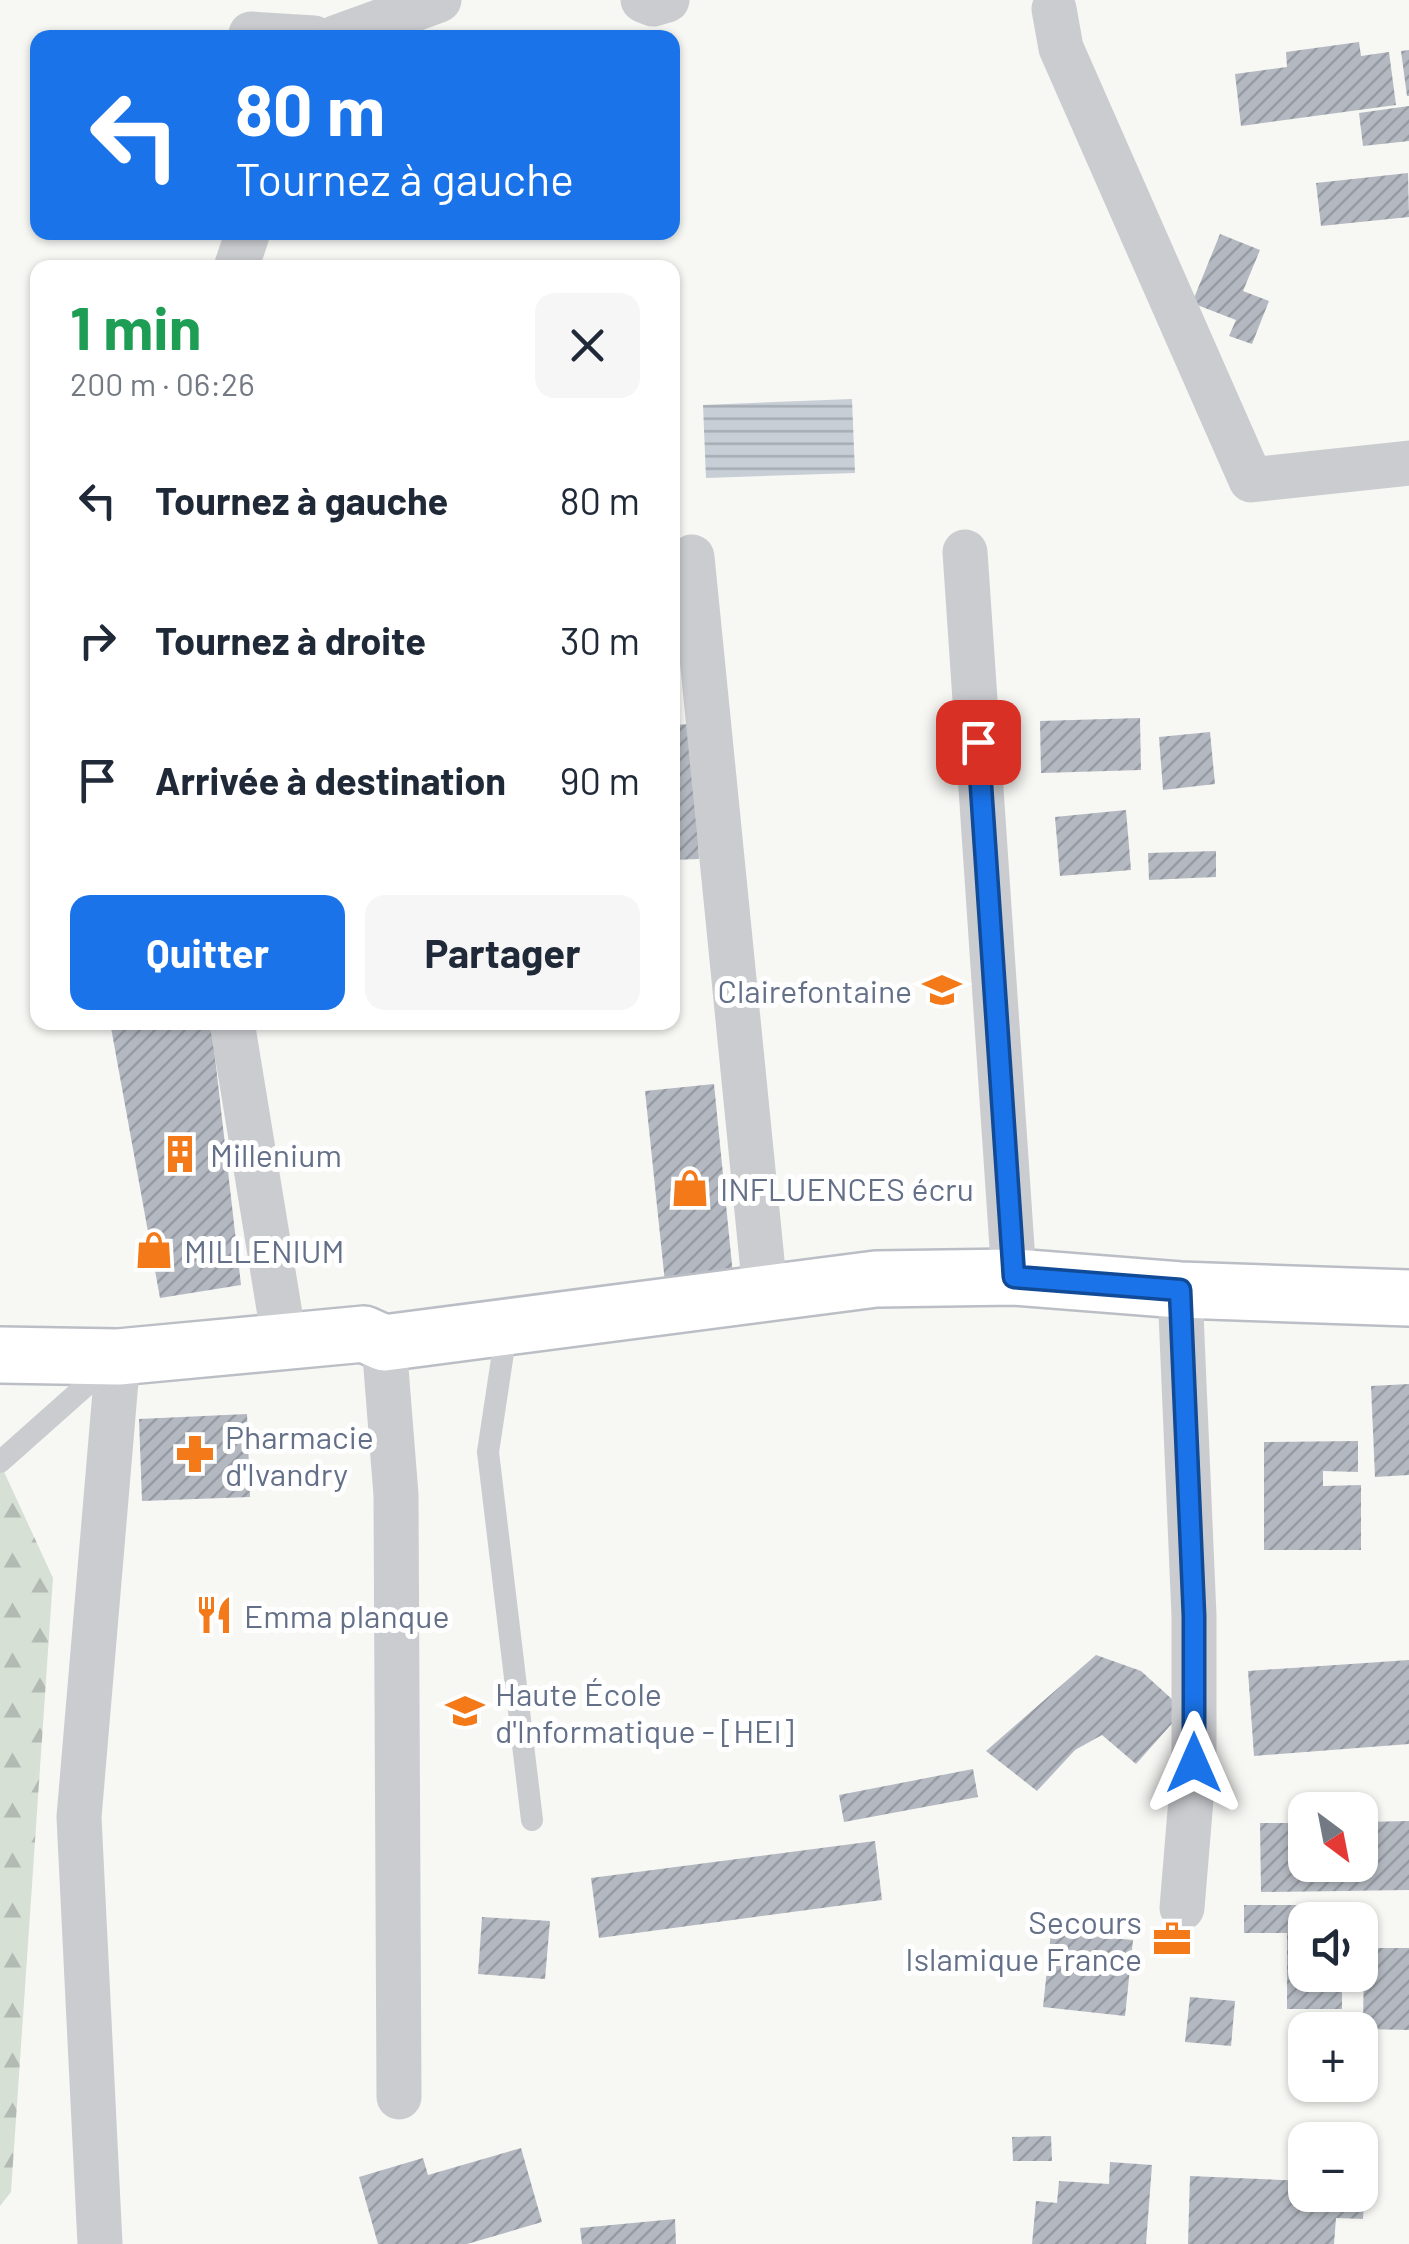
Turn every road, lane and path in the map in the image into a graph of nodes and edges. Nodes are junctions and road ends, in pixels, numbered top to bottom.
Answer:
1 (438, 0) edge
2 (642, 0) edge
3 (666, 0) edge
4 (1054, 9) dead end
5 (243, 24) edge
6 (273, 30) edge
7 (357, 30) edge
8 (1409, 463) edge
9 (966, 552) dead end
10 (692, 557) dead end
11 (233, 1030) edge
12 (1014, 1277) junction
13 (1180, 1290) junction
14 (766, 1291) junction
15 (1409, 1298) edge
16 (507, 1326) junction
17 (384, 1344) junction
18 (285, 1345) junction
19 (0, 1355) edge
20 (118, 1357) junction
21 (0, 1462) edge
22 (532, 1820) dead end
23 (1182, 1908) dead end
24 (398, 2097) dead end
25 (100, 2244) edge

1 - 7 street
2 - 3 street
4 - 8 street
5 - 6 street
9 - 12 street
10 - 14 street
11 - 18 street
12 - 13 main road
12 - 14 main road
13 - 15 main road
13 - 23 street
14 - 16 main road
16 - 17 main road
16 - 22 lane
17 - 18 main road
17 - 24 street
18 - 20 main road
19 - 20 main road
20 - 21 lane
20 - 25 street

